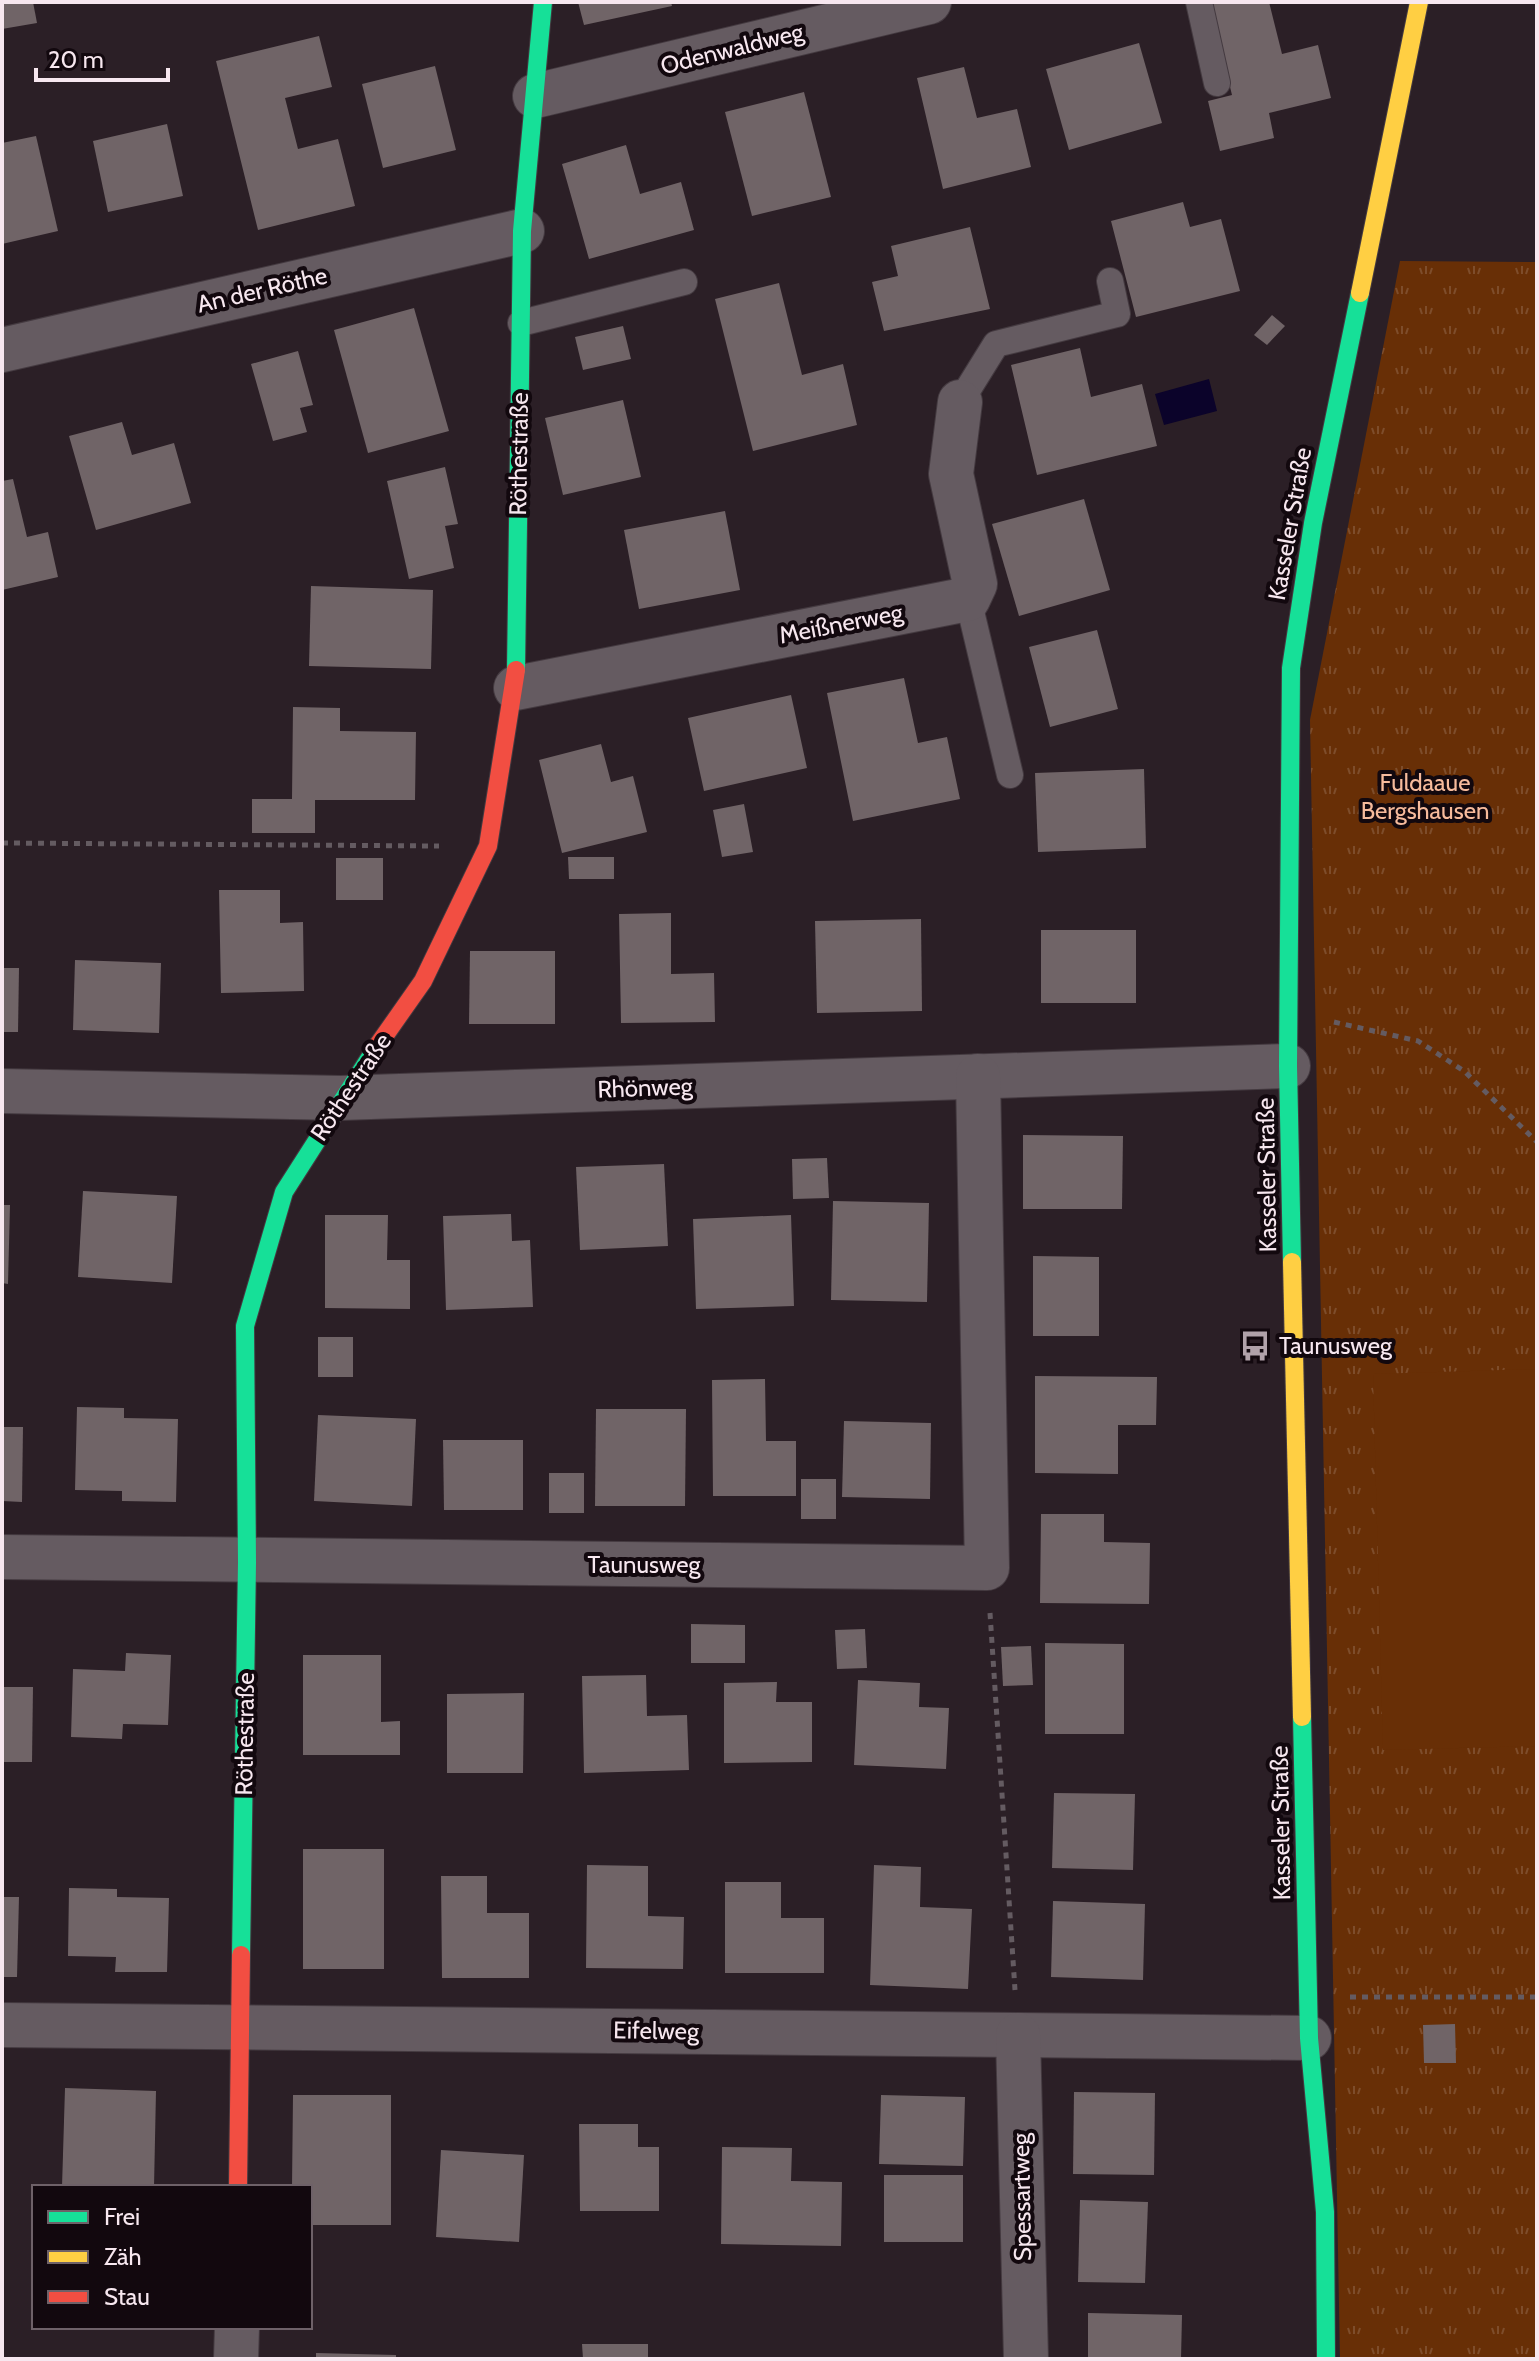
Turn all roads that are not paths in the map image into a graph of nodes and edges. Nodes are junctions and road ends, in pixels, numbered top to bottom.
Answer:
1 (543, 2) edge
2 (929, 2) edge
3 (1199, 2) edge
4 (1419, 2) edge
5 (1217, 83) dead end
6 (535, 96) junction
7 (522, 231) junction
8 (1110, 281) dead end
9 (684, 282) dead end
10 (521, 323) junction
11 (2, 350) edge
12 (960, 402) joint
13 (968, 599) junction
14 (516, 688) junction
15 (1010, 775) dead end
16 (1288, 1066) junction
17 (978, 1076) junction
18 (2, 1091) edge
19 (341, 1098) junction
20 (2, 1557) edge
21 (247, 1562) junction
22 (1309, 2018) junction
23 (2, 2025) edge
24 (241, 2028) junction
25 (1018, 2035) junction
26 (238, 2185) edge
27 (237, 2329) edge
28 (236, 2359) edge
29 (1026, 2359) edge
30 (1326, 2359) edge

1 - 6 street, Röthestraße
2 - 6 street, Odenwaldweg
3 - 5 lane
4 - 16 street, Kasseler Straße
6 - 7 street, Röthestraße
7 - 10 street, Röthestraße
7 - 11 street, An der Röthe
8 - 12 lane
9 - 10 lane
10 - 14 street, Röthestraße
12 - 13 street
13 - 14 street, Meißnerweg
13 - 15 lane
14 - 19 street, Röthestraße
16 - 17 street, Rhönweg
16 - 22 street, Kasseler Straße
17 - 19 street, Rhönweg
17 - 21 street, Taunusweg
18 - 19 street, Rhönweg
19 - 21 street, Röthestraße
20 - 21 street, Taunusweg
21 - 24 street, Röthestraße
22 - 25 street, Eifelweg
22 - 30 street, Kasseler Straße
23 - 24 street, Eifelweg
24 - 25 street, Eifelweg
24 - 26 street, Röthestraße
25 - 29 street, Spessartweg
27 - 28 street

